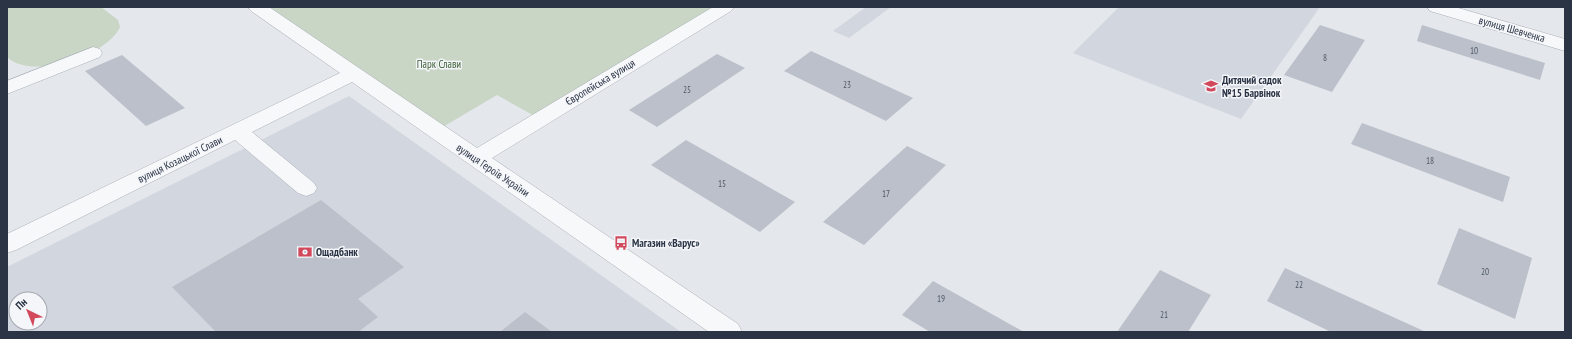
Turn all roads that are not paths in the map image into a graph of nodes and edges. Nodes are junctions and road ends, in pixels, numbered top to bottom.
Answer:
1 (257, 7) edge
2 (725, 7) edge
3 (1436, 7) edge
4 (1565, 45) edge
5 (93, 53) dead end
6 (353, 74) junction
7 (7, 88) edge
8 (237, 131) junction
9 (476, 158) junction
10 (306, 188) dead end
11 (7, 244) edge
12 (722, 330) edge

1 - 6 street, вулиця Героїв України
2 - 9 street, Європейська вулиця
3 - 4 street, вулиця Шевченка
5 - 7 street
6 - 8 street, вулиця Козацької Слави
6 - 9 street, вулиця Героїв України
8 - 10 street
8 - 11 street, вулиця Козацької Слави
9 - 12 street, вулиця Героїв України

